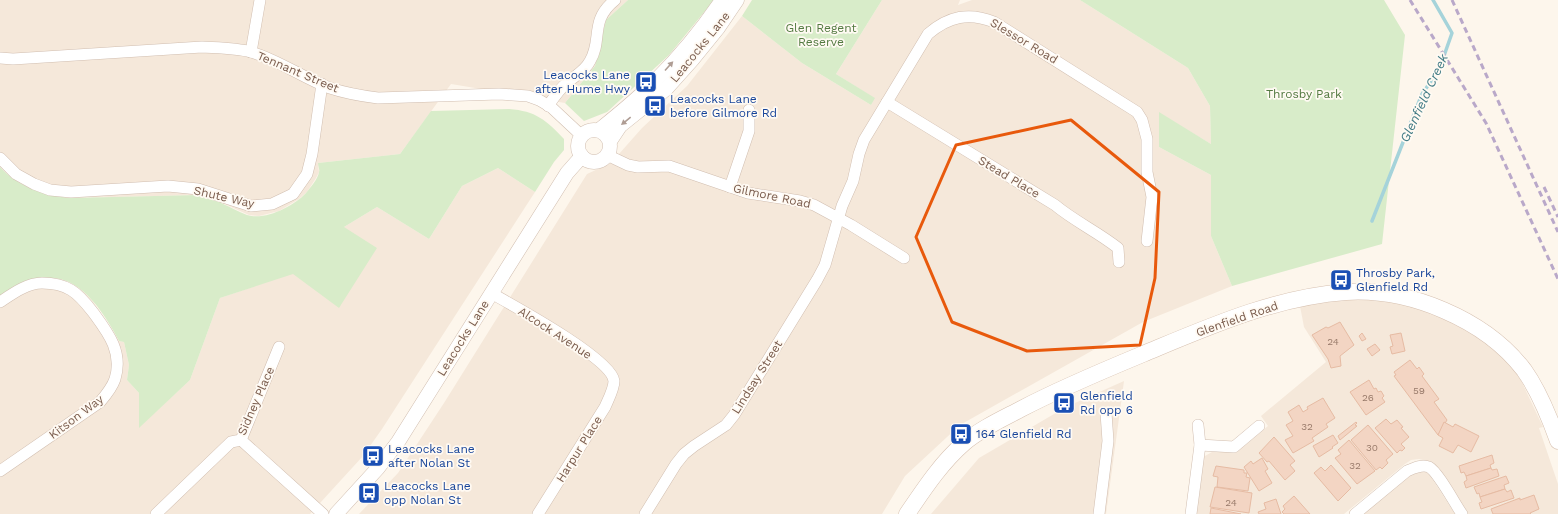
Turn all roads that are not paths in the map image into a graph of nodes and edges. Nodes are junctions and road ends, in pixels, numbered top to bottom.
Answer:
1 (260, 0) edge
2 (615, 0) edge
3 (722, 0) edge
4 (737, 0) edge
5 (251, 52) junction
6 (0, 58) edge
7 (322, 84) junction
8 (887, 102) junction
9 (548, 106) junction
10 (749, 110) dead end
11 (599, 130) junction
12 (582, 136) junction
13 (610, 141) junction
14 (607, 155) junction
15 (582, 156) junction
16 (0, 158) edge
17 (730, 187) junction
18 (839, 218) junction
19 (1148, 241) dead end
20 (904, 258) dead end
21 (1119, 262) dead end
22 (491, 293) junction
23 (0, 302) edge
24 (279, 347) dead end
25 (614, 381) joint
26 (1106, 413) dead end
27 (1198, 425) dead end
28 (1259, 426) dead end
29 (241, 440) junction
30 (1558, 441) edge
31 (1200, 445) junction
32 (0, 471) edge
33 (156, 514) edge
34 (323, 514) edge
35 (336, 514) edge
36 (538, 514) edge
37 (645, 514) edge
38 (907, 514) edge
39 (1099, 514) edge
40 (1191, 514) edge
41 (1355, 514) edge
42 (1462, 514) edge

1 - 5 street
2 - 9 street
11 -> 3 street, Leacocks Lane
4 -> 13 street, Leacocks Lane
5 - 6 street, Tennant Street
5 - 7 street, Tennant Street
7 - 9 street, Tennant Street
7 - 16 street, Shute Way
8 - 18 street, Slessor Road
8 - 19 street, Slessor Road
8 - 21 street, Stead Place
9 - 12 street, Tennant Street
10 - 17 street
11 - 12 street
11 - 13 street
12 - 15 street
13 - 14 street
14 - 15 street
14 - 17 street, Gilmore Road
15 - 22 street, Leacocks Lane
17 - 18 street, Gilmore Road
18 - 20 street, Gilmore Road
18 - 37 street, Lindsay Street
22 - 25 street, Alcock Avenue
22 - 35 street, Leacocks Lane
23 - 32 street, Kitson Way
24 - 29 street, Sidney Place
25 - 36 street, Harpur Place
26 - 39 street
27 - 31 street
28 - 31 street
29 - 33 street, Sidney Place
29 - 34 street
30 - 38 main road, Glenfield Road
31 - 40 street
41 - 42 street

